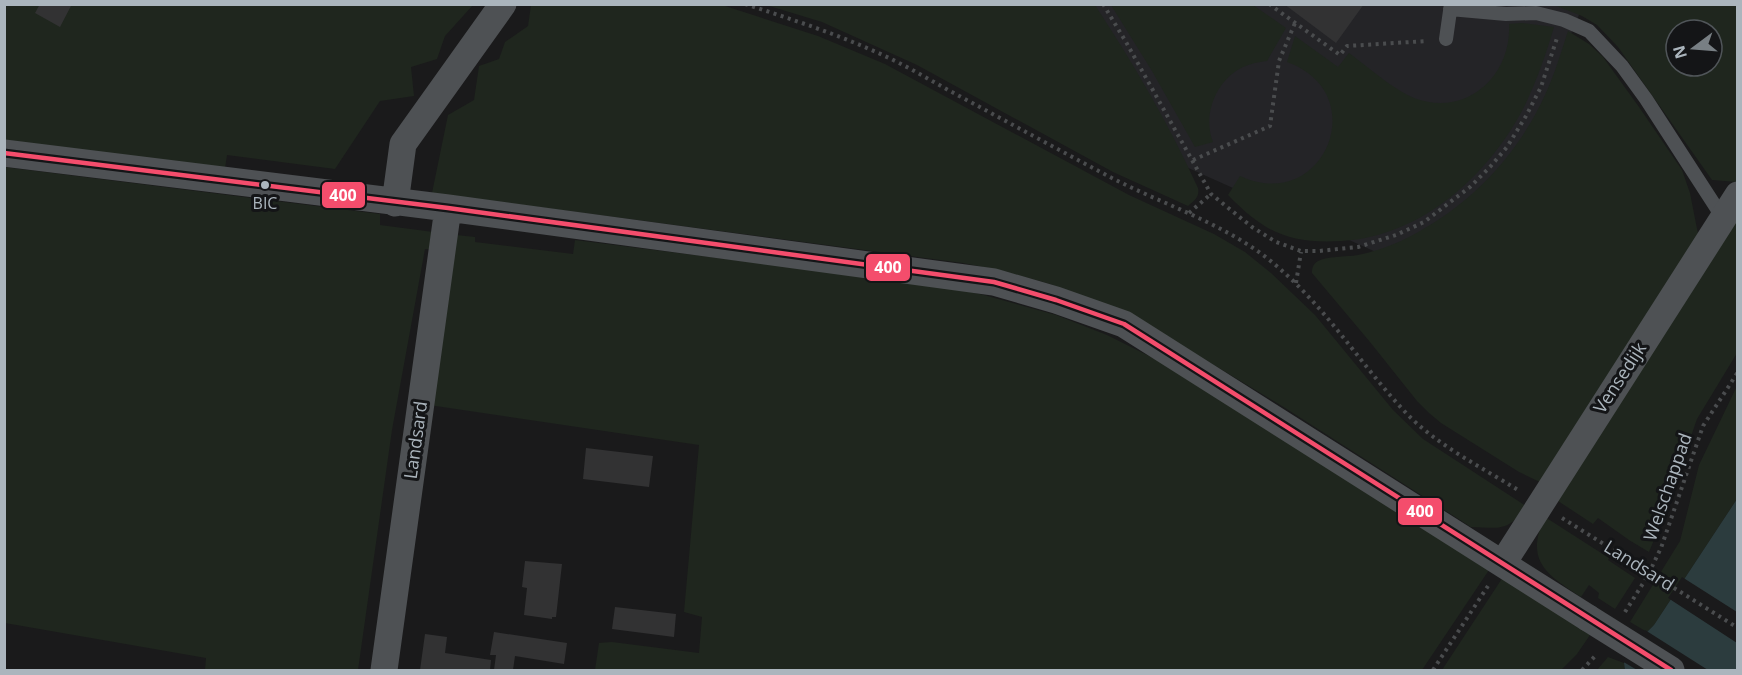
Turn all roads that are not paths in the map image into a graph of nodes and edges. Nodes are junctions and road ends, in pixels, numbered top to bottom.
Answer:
1 (503, 4) edge
2 (1450, 7) edge
3 (1446, 39) road end
4 (4, 153) edge
5 (1737, 195) edge
6 (395, 203) junction
7 (448, 208) junction
8 (1723, 218) junction
9 (1503, 563) junction
10 (384, 670) edge
11 (1671, 670) edge

1 - 6 street
2 - 3 lane
2 - 8 lane
4 - 6 street
5 - 8 street, Vensedijk
6 - 7 street
7 - 9 street
7 - 10 street, Landsard
8 - 9 street, Vensedijk
9 - 11 street, bridge

